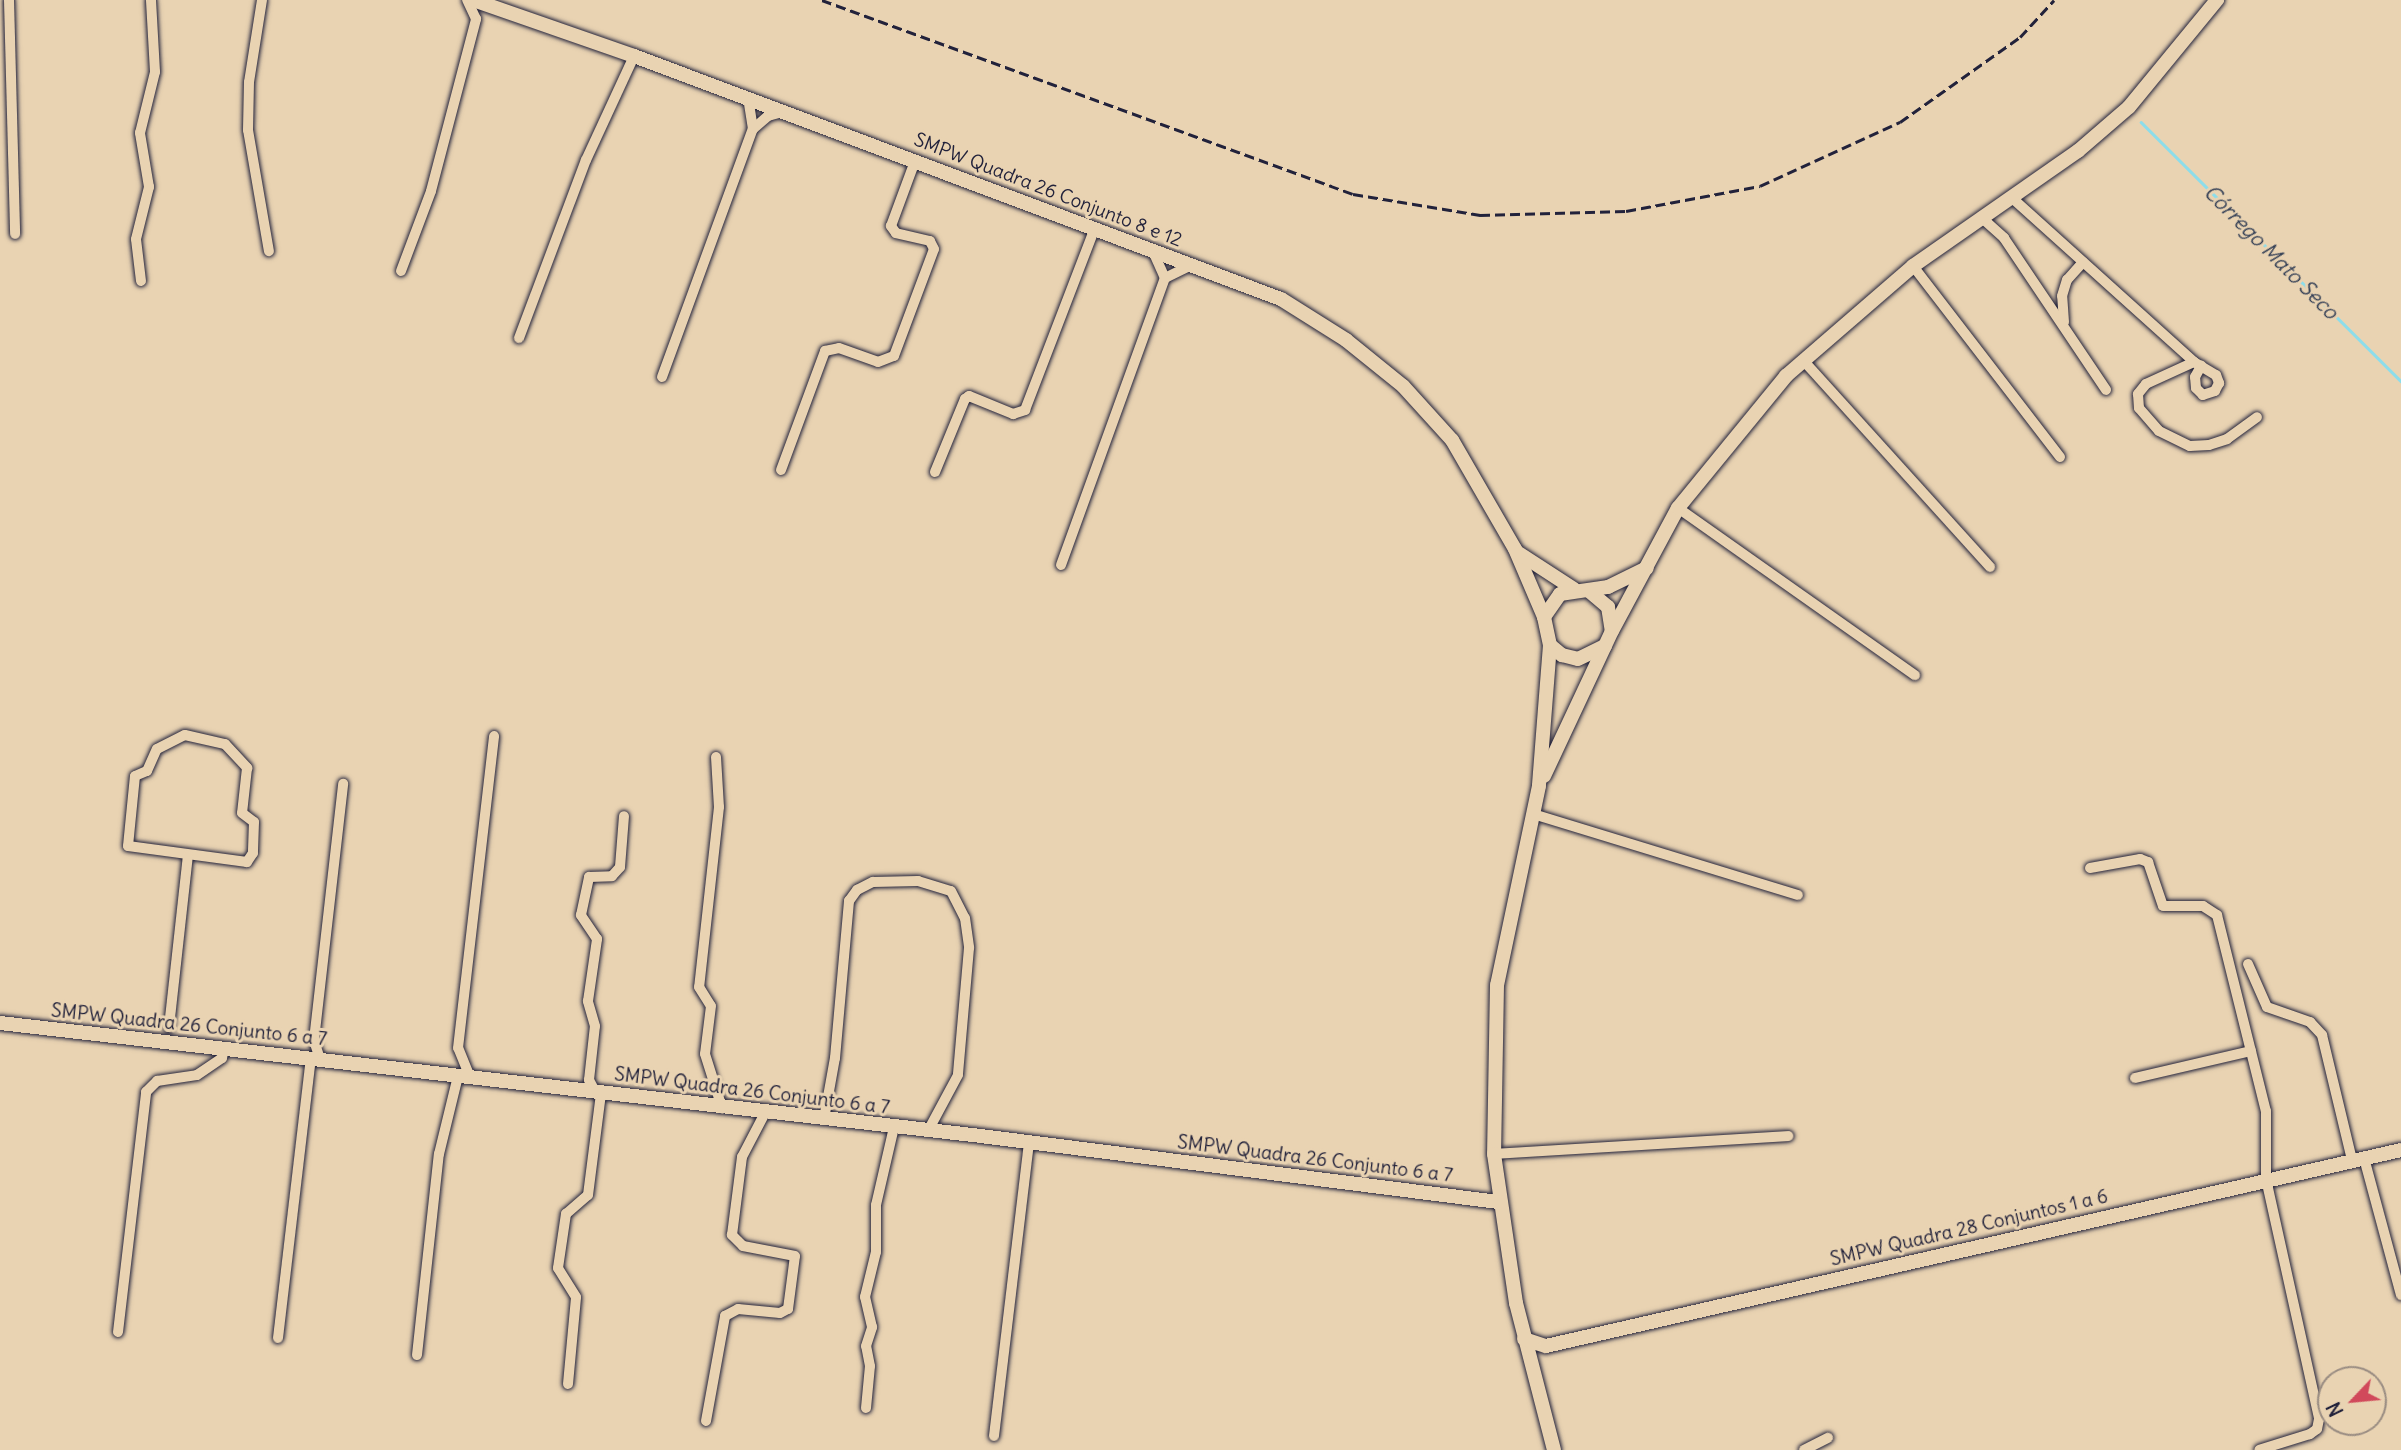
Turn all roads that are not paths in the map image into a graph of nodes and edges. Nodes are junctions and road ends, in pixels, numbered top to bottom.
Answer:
1 (9, 0) edge
2 (151, 0) edge
3 (261, 0) edge
4 (467, 0) edge
5 (473, 0) edge
6 (2217, 0) edge
7 (496, 8) junction
8 (475, 19) junction
9 (634, 56) junction
10 (748, 99) junction
11 (782, 112) junction
12 (753, 129) junction
13 (915, 161) junction
14 (2011, 197) junction
15 (1982, 218) junction
16 (1095, 228) junction
17 (15, 234) dead end
18 (1152, 249) junction
19 (269, 251) dead end
20 (2083, 262) junction
21 (1192, 265) junction
22 (1913, 266) junction
23 (401, 271) dead end
24 (1165, 278) junction
25 (141, 281) dead end
26 (2065, 325) junction
27 (519, 338) dead end
28 (1804, 360) junction
29 (662, 377) dead end
30 (2106, 390) dead end
31 (2257, 417) dead end
32 (2060, 457) dead end
33 (781, 470) dead end
34 (935, 472) dead end
35 (1678, 508) junction
36 (1514, 550) junction
37 (1061, 565) dead end
38 (1990, 567) dead end
39 (1647, 568) junction
40 (1582, 590) junction
41 (1544, 617) junction
42 (1612, 631) junction
43 (1550, 645) junction
44 (1606, 645) junction
45 (1915, 675) dead end
46 (494, 736) dead end
47 (716, 757) dead end
48 (343, 784) dead end
49 (1539, 786) junction
50 (1532, 814) junction
51 (624, 816) dead end
52 (188, 856) junction
53 (2090, 868) dead end
54 (1798, 895) dead end
55 (2248, 964) dead end
56 (0, 1023) edge
57 (169, 1027) junction
58 (157, 1040) junction
59 (180, 1043) junction
60 (224, 1048) junction
61 (2251, 1051) junction
62 (311, 1058) junction
63 (464, 1077) junction
64 (2135, 1078) dead end
65 (591, 1089) junction
66 (722, 1108) junction
67 (765, 1114) junction
68 (824, 1119) junction
69 (894, 1127) junction
70 (928, 1131) junction
71 (1787, 1136) dead end
72 (1029, 1144) junction
73 (2401, 1150) edge
74 (1494, 1154) junction
75 (2358, 1159) junction
76 (2266, 1179) junction
77 (1498, 1202) junction
78 (2401, 1296) edge
79 (118, 1332) dead end
80 (278, 1338) dead end
81 (1524, 1339) junction
82 (1546, 1346) junction
83 (417, 1355) dead end
84 (1530, 1366) junction
85 (568, 1384) dead end
86 (866, 1408) dead end
87 (706, 1421) dead end
88 (994, 1436) dead end
89 (1828, 1438) dead end
90 (1554, 1450) edge
91 (1804, 1450) edge
92 (2259, 1450) edge

1 - 17 street
2 - 25 street
3 - 19 street
4 - 8 street
5 - 7 street, SMPW Quadra 26 Conjunto 8 e 12
6 - 14 street
7 - 8 street
7 - 9 street, SMPW Quadra 26 Conjunto 8 e 12
8 - 23 street
9 - 10 street, SMPW Quadra 26 Conjunto 8 e 12
9 - 27 street
10 - 11 street, SMPW Quadra 26 Conjunto 8 e 12
10 - 12 street
11 - 12 street
11 - 13 street, SMPW Quadra 26 Conjunto 8 e 12
12 - 29 street
13 - 16 street, SMPW Quadra 26 Conjunto 8 e 12
13 - 33 street
14 - 15 street
14 - 20 street
15 - 22 street
15 - 26 street
16 - 18 street, SMPW Quadra 26 Conjunto 8 e 12
16 - 34 street
18 - 21 street, SMPW Quadra 26 Conjunto 8 e 12
18 - 24 street
20 - 26 street
20 - 31 street
21 - 24 street
21 - 36 street, SMPW Quadra 26 Conjunto 8 e 12
22 - 28 street
22 - 32 street
24 - 37 street
26 - 30 street
28 - 35 street
28 - 38 street
35 - 39 street
35 - 45 street
36 - 40 street, SMPW Quadra 26 Conjunto 8 e 12
36 - 41 street, SMPW Quadra 26 Conjunto 8 e 12
39 - 40 street
39 - 42 street
40 - 41 street
40 - 42 street
41 - 43 street
42 - 44 street
43 - 44 street
43 - 49 street
44 - 49 street
46 - 63 street
47 - 66 street
48 - 62 street
49 - 50 street
50 - 54 street
50 - 74 street
51 - 65 street
52 - 52 street
52 - 57 street
53 - 61 street
55 - 75 street
56 - 58 street, SMPW Quadra 26 Conjunto 6 a 7
57 - 58 street
57 - 59 street
58 - 59 street, SMPW Quadra 26 Conjunto 6 a 7
59 - 60 street, SMPW Quadra 26 Conjunto 6 a 7
60 - 62 street, SMPW Quadra 26 Conjunto 6 a 7
60 - 79 street
61 - 64 street
61 - 76 street
62 - 63 street, SMPW Quadra 26 Conjunto 6 a 7
62 - 80 street
63 - 65 street, SMPW Quadra 26 Conjunto 6 a 7
63 - 83 street
65 - 66 street, SMPW Quadra 26 Conjunto 6 a 7
65 - 85 street
66 - 67 street, SMPW Quadra 26 Conjunto 6 a 7
67 - 68 street, SMPW Quadra 26 Conjunto 6 a 7
67 - 87 street
68 - 69 street, SMPW Quadra 26 Conjunto 6 a 7
68 - 70 street
69 - 70 street, SMPW Quadra 26 Conjunto 6 a 7
69 - 86 street
70 - 72 street, SMPW Quadra 26 Conjunto 6 a 7
71 - 74 street
72 - 77 street, SMPW Quadra 26 Conjunto 6 a 7
72 - 88 street
73 - 75 street, SMPW Quadra 28 Conjuntos 1 a 6
74 - 77 street
75 - 76 street, SMPW Quadra 28 Conjuntos 1 a 6
75 - 78 street
76 - 82 street, SMPW Quadra 28 Conjuntos 1 a 6
76 - 92 street
77 - 81 street
81 - 82 street
81 - 84 street
82 - 84 street
84 - 90 street
89 - 91 street

